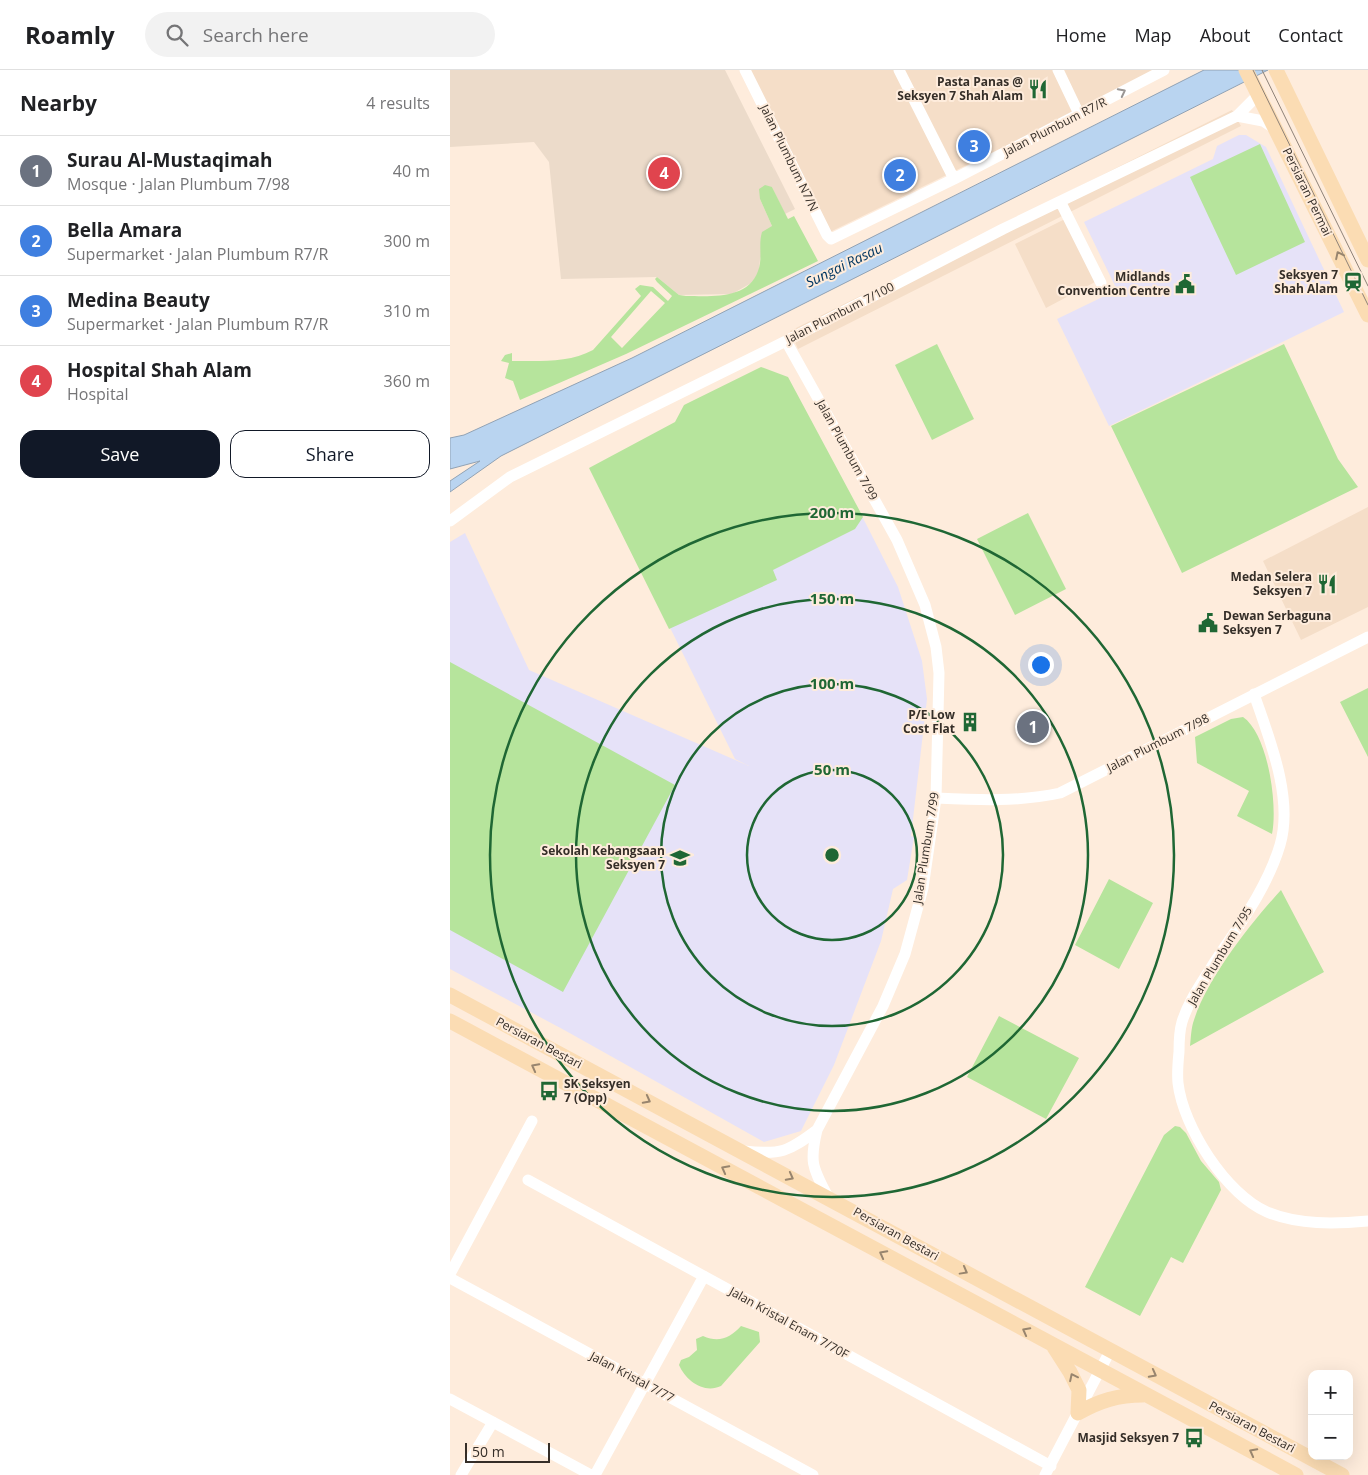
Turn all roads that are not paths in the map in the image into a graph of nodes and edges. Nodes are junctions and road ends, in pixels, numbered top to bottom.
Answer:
1 (745, 70) edge
2 (900, 70) edge
3 (1058, 70) edge
4 (1164, 70) edge
5 (1246, 70) edge
6 (1281, 80) edge
7 (1257, 92) junction
8 (1079, 114) junction
9 (1237, 116) junction
10 (1276, 130) junction
11 (954, 179) junction
12 (1061, 203) junction
13 (1368, 237) edge
14 (837, 238) joint
15 (1368, 260) edge
16 (1101, 283) dead end
17 (1368, 315) edge
18 (786, 341) junction
19 (450, 521) edge
20 (1368, 637) edge
21 (1254, 694) junction
22 (936, 798) junction
23 (450, 994) edge
24 (450, 1022) edge
25 (450, 1031) edge
26 (472, 1033) junction
27 (532, 1120) dead end
28 (817, 1130) junction
29 (742, 1151) junction
30 (528, 1180) dead end
31 (828, 1197) junction
32 (1368, 1221) edge
33 (450, 1274) edge
34 (704, 1276) junction
35 (450, 1278) edge
36 (1053, 1345) junction
37 (1110, 1351) junction
38 (1100, 1370) junction
39 (645, 1384) junction
40 (1146, 1395) junction
41 (450, 1399) edge
42 (1078, 1414) junction
43 (493, 1422) junction
44 (1048, 1470) edge
45 (461, 1475) edge
46 (591, 1475) edge
47 (595, 1475) edge
48 (814, 1475) edge
49 (1296, 1475) edge
50 (1342, 1475) edge

1 - 14 street, Jalan Plumbum N7/N
2 - 11 street
3 - 8 street
8 -> 4 street, Jalan Plumbum R7/R
5 - 7 main road, Persiaran Permai
6 - 13 main road
6 - 15 main road, Persiaran Permai
7 - 9 street, Jalan Plumbum 7/100
7 - 10 main road, Persiaran Permai
8 - 11 street, Jalan Plumbum R7/R
9 - 10 street
9 - 12 street, Jalan Plumbum 7/100
17 -> 10 main road, Persiaran Permai
11 - 14 street, Jalan Plumbum R7/R
12 - 16 street
12 - 18 street, Jalan Plumbum 7/100
18 - 19 street, Jalan Plumbum 7/100
18 - 22 street, Jalan Plumbum 7/99
20 - 21 street, Jalan Plumbum 7/98
21 - 22 street, Jalan Plumbum 7/98
21 - 32 street, Jalan Plumbum 7/95
22 - 28 street, Jalan Plumbum 7/99
23 -> 29 main road, Persiaran Bestari
24 - 26 main road, Persiaran Bestari
25 - 26 street
36 -> 26 main road, Persiaran Bestari
27 - 33 street
28 - 29 street
28 - 31 street
29 -> 31 main road, Persiaran Bestari
30 - 34 street, Jalan Kristal Enam 7/70F
31 -> 37 main road, Persiaran Bestari
34 - 39 street
34 - 44 street, Jalan Kristal Enam 7/70F
35 - 39 street, Jalan Kristal 7/77
36 - 38 main road, Persiaran Bestari
42 -> 36 main road
37 - 38 street
37 -> 50 main road, Persiaran Bestari
38 - 40 main road, Persiaran Bestari
38 - 42 street
39 - 47 street
39 - 48 street, Jalan Kristal 7/77
40 - 42 main road
49 -> 40 main road, Persiaran Bestari
41 - 43 street
42 - 44 street
43 - 45 street
43 - 46 street

